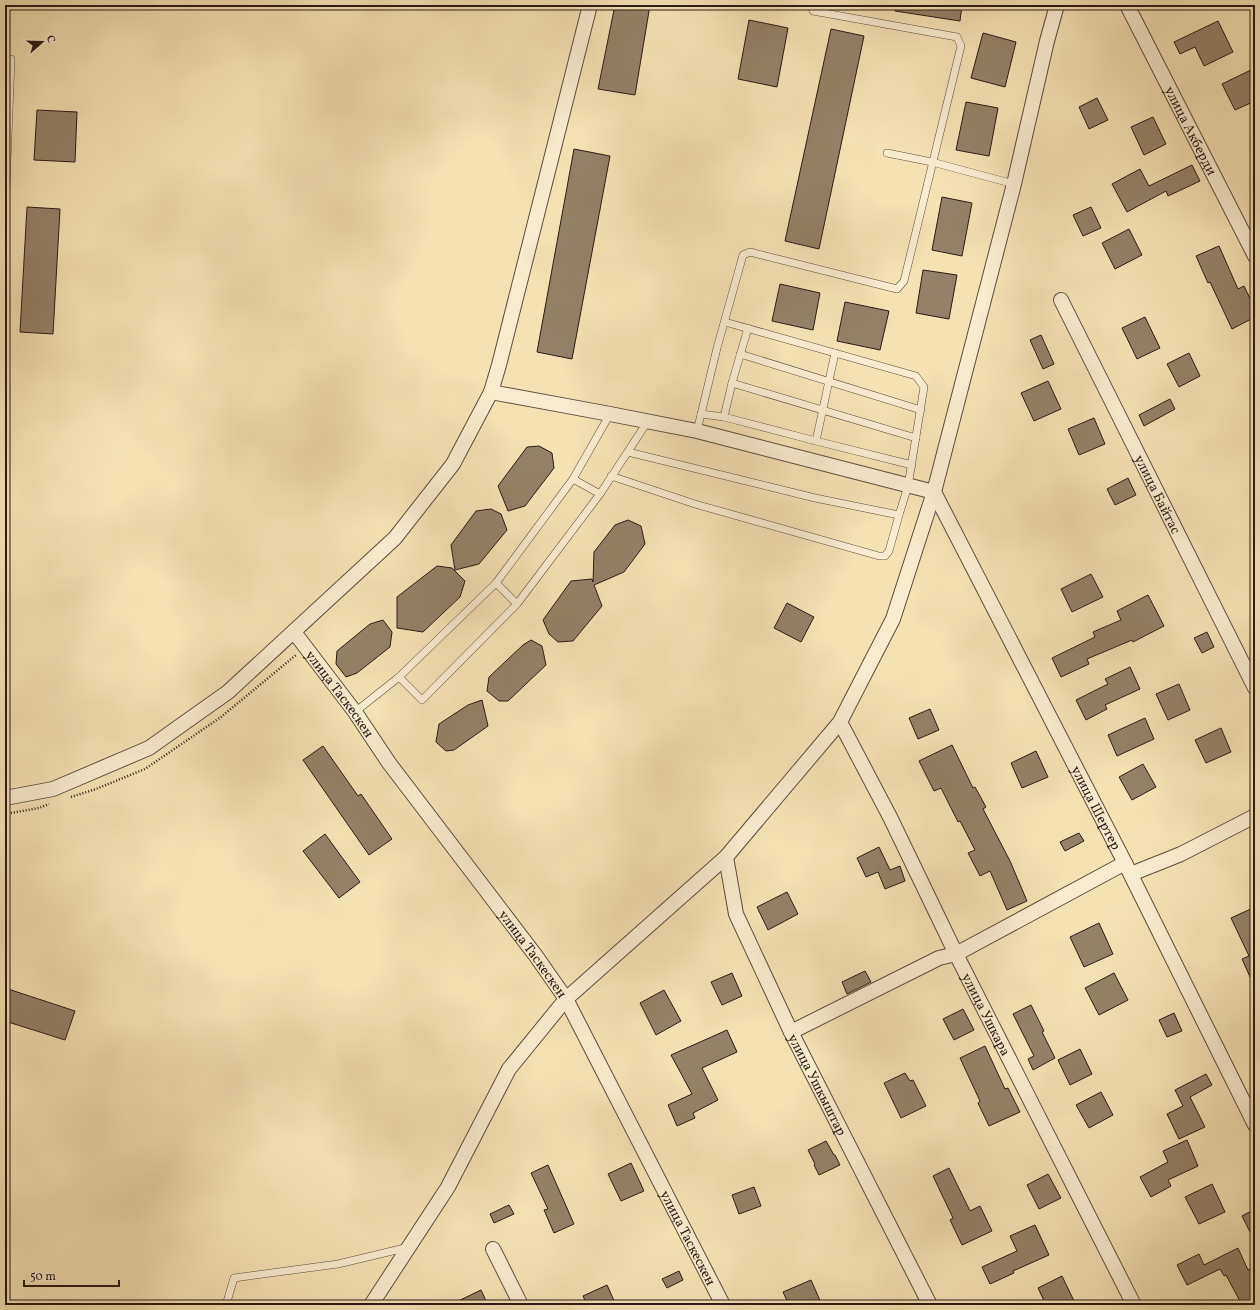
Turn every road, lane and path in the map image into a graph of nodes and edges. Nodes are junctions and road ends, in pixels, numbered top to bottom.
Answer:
1 (590, 5) edge
2 (811, 5) edge
3 (1057, 5) edge
4 (1127, 5) edge
5 (5, 59) edge
6 (887, 153) dead end
7 (932, 162) junction
8 (1014, 184) junction
9 (6, 187) edge
10 (5, 213) edge
11 (1255, 256) edge
12 (1061, 300) dead end
13 (725, 322) junction
14 (748, 328) junction
15 (835, 353) junction
16 (740, 354) junction
17 (830, 382) junction
18 (732, 383) junction
19 (491, 392) junction
20 (822, 410) junction
21 (921, 410) junction
22 (610, 414) junction
23 (701, 414) junction
24 (724, 417) junction
25 (648, 422) junction
26 (697, 431) junction
27 (916, 438) junction
28 (816, 442) junction
29 (628, 452) junction
30 (912, 465) junction
31 (612, 476) junction
32 (573, 479) junction
33 (908, 486) junction
34 (934, 492) junction
35 (600, 494) junction
36 (899, 515) junction
37 (496, 583) junction
38 (517, 604) junction
39 (294, 632) junction
40 (399, 677) junction
41 (1255, 688) edge
42 (355, 712) junction
43 (840, 722) junction
44 (5, 798) edge
45 (1255, 816) edge
46 (726, 857) junction
47 (1128, 868) junction
48 (956, 954) junction
49 (566, 999) junction
50 (791, 1032) junction
51 (1255, 1124) edge
52 (409, 1247) junction
53 (492, 1249) dead end
54 (226, 1305) edge
55 (371, 1305) edge
56 (521, 1305) edge
57 (723, 1305) edge
58 (930, 1305) edge
59 (1134, 1305) edge

1 - 19 street
2 - 7 lane
3 - 8 street
4 - 11 street, улица Акберди
5 - 9 lane
6 - 7 lane
7 - 8 lane
7 - 13 lane
8 - 34 street
9 - 10 lane
12 - 41 street, улица Байтас
13 - 14 lane
13 - 23 lane
14 - 15 lane
14 - 16 lane
15 - 17 lane
15 - 21 lane
16 - 17 lane
16 - 18 lane
17 - 20 lane
17 - 21 lane
18 - 20 lane
18 - 24 lane
19 - 22 street
19 - 39 street
20 - 27 lane
20 - 28 lane
21 - 27 lane
22 - 25 street
22 - 32 lane
23 - 24 lane
23 - 26 lane
24 - 28 lane
25 - 26 street
25 - 29 lane
26 - 33 street
27 - 30 lane
28 - 30 lane
29 - 31 lane
29 - 36 lane
30 - 33 lane
31 - 35 lane
31 - 36 lane
32 - 35 lane
32 - 37 lane
33 - 34 street
33 - 36 lane
34 - 43 street
34 - 47 street, улица Шертер
35 - 38 lane
37 - 38 lane
37 - 40 lane
38 - 40 lane
39 - 42 street, улица Таскескен
39 - 44 street
40 - 42 lane
42 - 49 street, улица Таскескен
43 - 46 street
43 - 48 street, улица Ушкара
45 - 47 street
46 - 49 street
46 - 50 street, улица Ушкыштар
47 - 48 street
47 - 51 street, улица Шертер
48 - 50 street
48 - 59 street, улица Ушкара
49 - 52 street
49 - 57 street, улица Таскескен
50 - 58 street, улица Ушкыштар
52 - 54 lane
52 - 55 street
53 - 56 street

